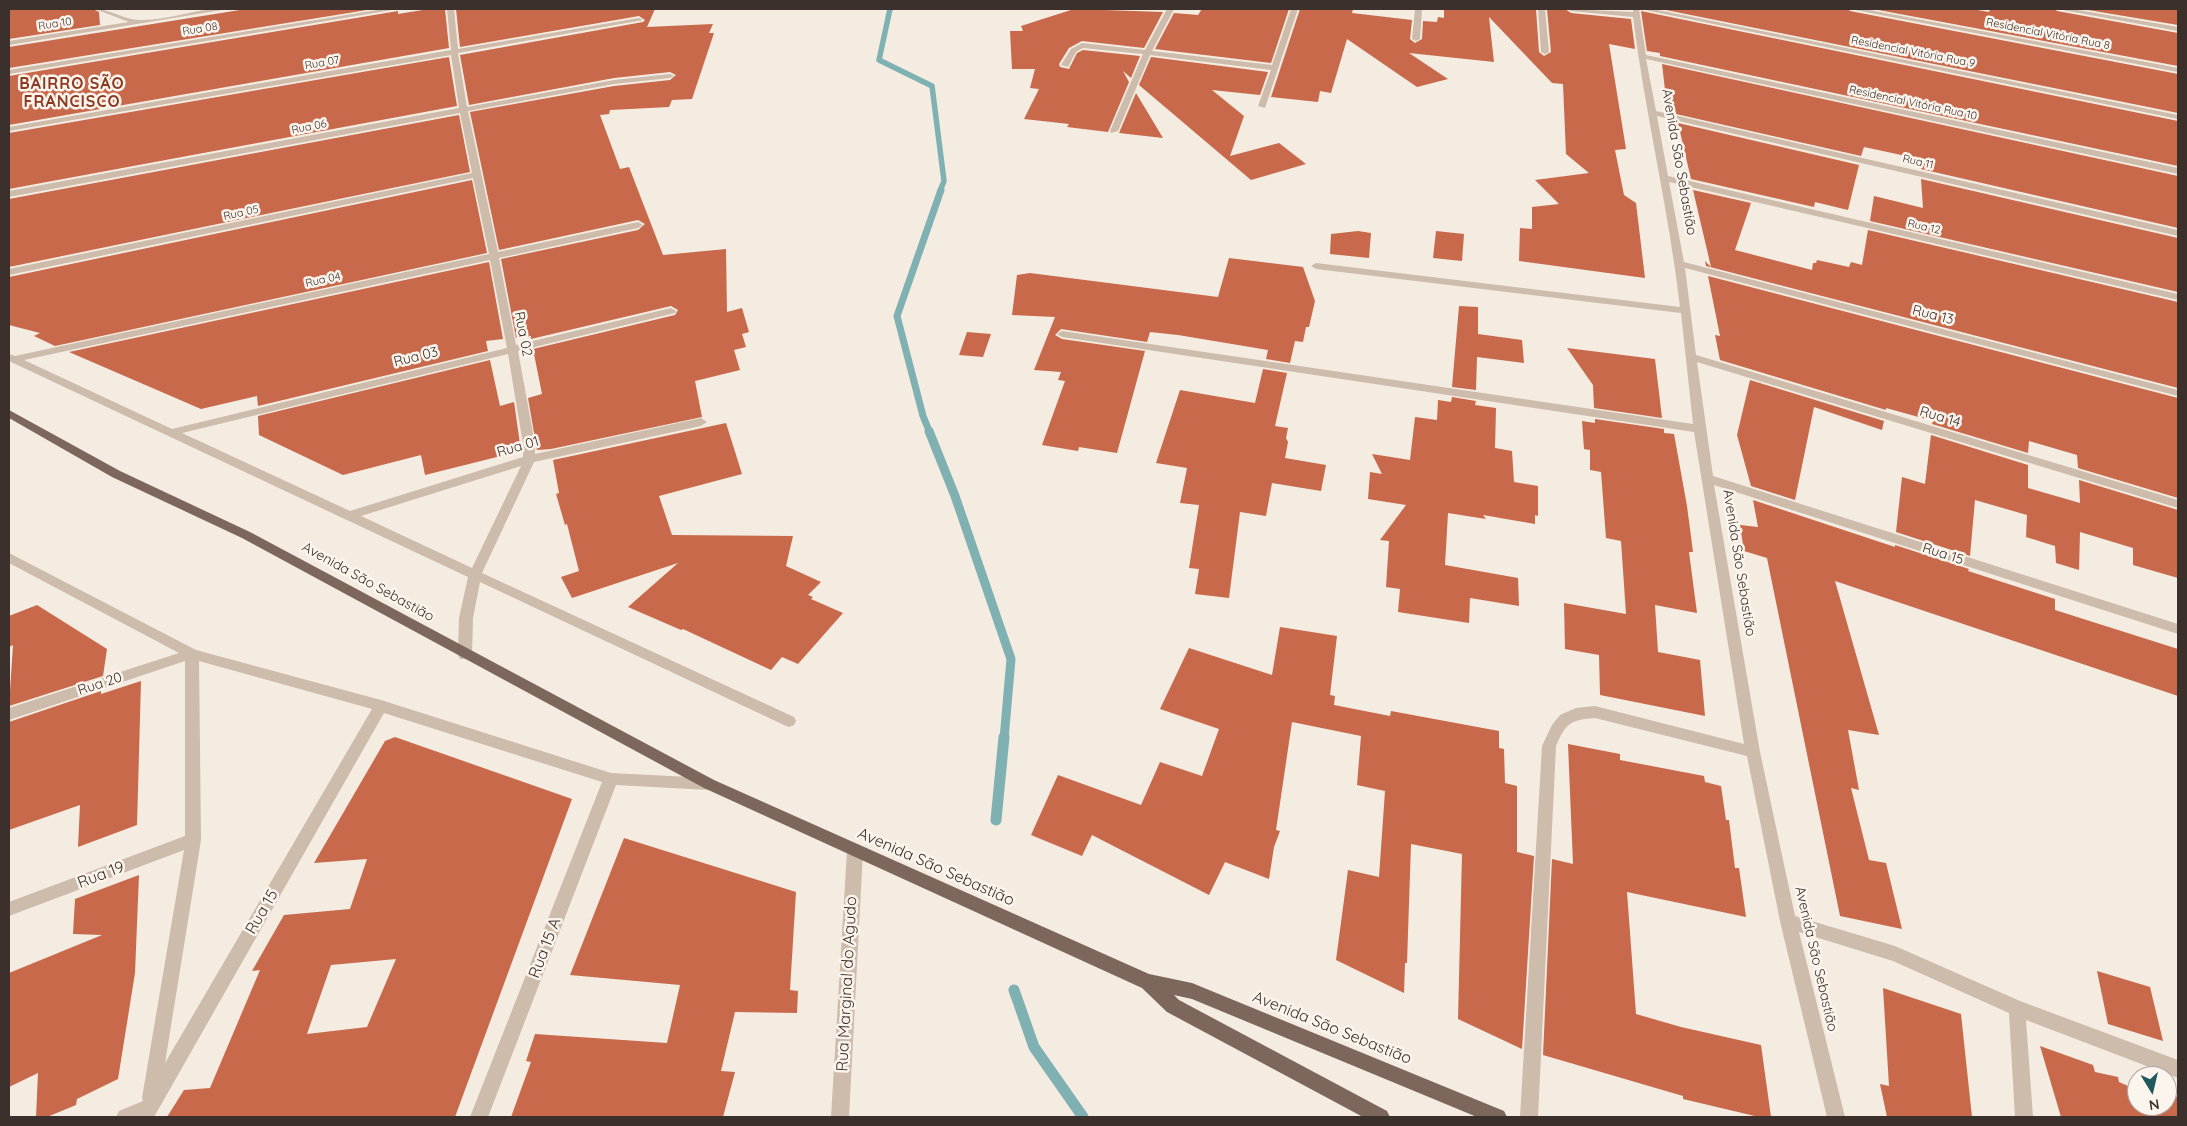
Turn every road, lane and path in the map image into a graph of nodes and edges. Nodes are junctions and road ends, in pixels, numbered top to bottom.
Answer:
1 (98, 9) edge
2 (224, 9) edge
3 (394, 9) edge
4 (450, 9) edge
5 (1170, 9) edge
6 (1295, 9) edge
7 (1418, 9) edge
8 (1541, 9) edge
9 (1572, 9) edge
10 (1854, 9) edge
11 (2061, 9) edge
12 (1639, 11) edge
13 (639, 20) dead end
14 (135, 22) junction
15 (2178, 29) edge
16 (1416, 39) dead end
17 (9, 43) edge
18 (453, 51) junction
19 (1545, 52) dead end
20 (1146, 53) junction
21 (1642, 56) junction
22 (1065, 65) dead end
23 (1276, 68) junction
24 (2178, 70) edge
25 (9, 72) edge
26 (670, 76) dead end
27 (1262, 106) dead end
28 (464, 110) junction
29 (1653, 113) junction
30 (2178, 117) edge
31 (9, 128) edge
32 (1114, 131) dead end
33 (2178, 171) edge
34 (477, 176) junction
35 (1665, 178) junction
36 (9, 194) edge
37 (638, 225) dead end
38 (2178, 232) edge
39 (494, 256) junction
40 (1680, 264) junction
41 (1316, 266) dead end
42 (9, 272) edge
43 (2178, 297) edge
44 (671, 311) dead end
45 (1686, 311) junction
46 (1062, 334) dead end
47 (513, 349) junction
48 (11, 358) edge
49 (1693, 358) junction
50 (2178, 393) edge
51 (9, 413) edge
52 (701, 422) dead end
53 (1699, 429) junction
54 (169, 433) junction
55 (528, 458) junction
56 (1708, 479) junction
57 (2178, 504) edge
58 (348, 516) junction
59 (9, 558) edge
60 (474, 575) junction
61 (2178, 629) edge
62 (192, 654) junction
63 (465, 655) junction
64 (381, 706) junction
65 (9, 714) edge
66 (789, 721) dead end
67 (1753, 752) junction
68 (611, 779) junction
69 (709, 784) junction
70 (193, 840) junction
71 (855, 851) junction
72 (9, 909) edge
73 (1788, 921) junction
74 (1148, 982) junction
75 (2017, 1008) junction
76 (2178, 1069) edge
77 (147, 1112) edge
78 (126, 1117) edge
79 (479, 1117) edge
80 (840, 1117) edge
81 (1381, 1117) edge
82 (1498, 1117) edge
83 (1529, 1117) edge
84 (1836, 1117) edge
85 (2024, 1117) edge

1 - 14 street
2 - 14 street, Rua 10
3 - 25 street, Rua 08
4 - 18 street, Rua 02
5 - 20 street
6 - 23 street
7 - 16 street
8 - 19 street
9 - 12 street, Residencial Vitória Rua 9
10 - 24 street, Residencial Vitória Rua 8
11 - 15 street
12 - 21 street, Avenida São Sebastião
12 - 30 street, Residencial Vitória Rua 9
13 - 18 street, Rua 07
14 - 17 street, Rua 10
18 - 28 street, Rua 02
18 - 31 street, Rua 07
20 - 22 street
20 - 23 street
20 - 32 street
21 - 29 street, Avenida São Sebastião
21 - 33 street, Residencial Vitória Rua 10
23 - 27 street
26 - 28 street, Rua 06
28 - 34 street, Rua 02
28 - 36 street, Rua 06
29 - 35 street, Avenida São Sebastião
29 - 38 street, Rua 11
34 - 39 street, Rua 02
34 - 42 street, Rua 05
35 - 40 street, Avenida São Sebastião
35 - 43 street, Rua 12
37 - 39 street, Rua 04
39 - 47 street, Rua 02
39 - 48 street, Rua 04
40 - 45 street, Avenida São Sebastião
40 - 50 street, Rua 13
41 - 45 street
44 - 47 street, Rua 03
45 - 49 street, Avenida São Sebastião
46 - 53 street
47 - 54 street, Rua 03
47 - 55 street, Rua 02
48 - 54 street
49 - 53 street, Avenida São Sebastião
49 - 57 street, Rua 14
51 - 63 main road, Avenida São Sebastião
52 - 55 street, Rua 01
53 - 56 street, Avenida São Sebastião
54 - 58 street
55 - 58 street, Rua 01
55 - 60 street, Rua 02
56 - 61 street, Rua 15
56 - 67 street, Avenida São Sebastião
58 - 60 street
59 - 62 street, Avenida São Sebastião
60 - 63 street, Rua 02
60 - 66 street
62 - 64 street, Avenida São Sebastião
62 - 65 street, Rua 20
62 - 70 street
63 - 69 main road, Avenida São Sebastião
64 - 68 street, Avenida São Sebastião
64 - 77 street, Rua 15
67 - 73 street, Avenida São Sebastião
67 - 83 street
68 - 69 street, Avenida São Sebastião
68 - 79 street, Rua 15 A
69 - 71 main road, Avenida São Sebastião
70 - 72 street, Rua 19
70 - 77 street
71 - 74 main road, Avenida São Sebastião
71 - 80 street, Rua Marginal do Agudo
73 - 75 street
73 - 84 street, Avenida São Sebastião
74 - 81 main road, Avenida São Sebastião
74 - 82 main road, Avenida São Sebastião
75 - 76 street
75 - 85 street
77 - 78 street

